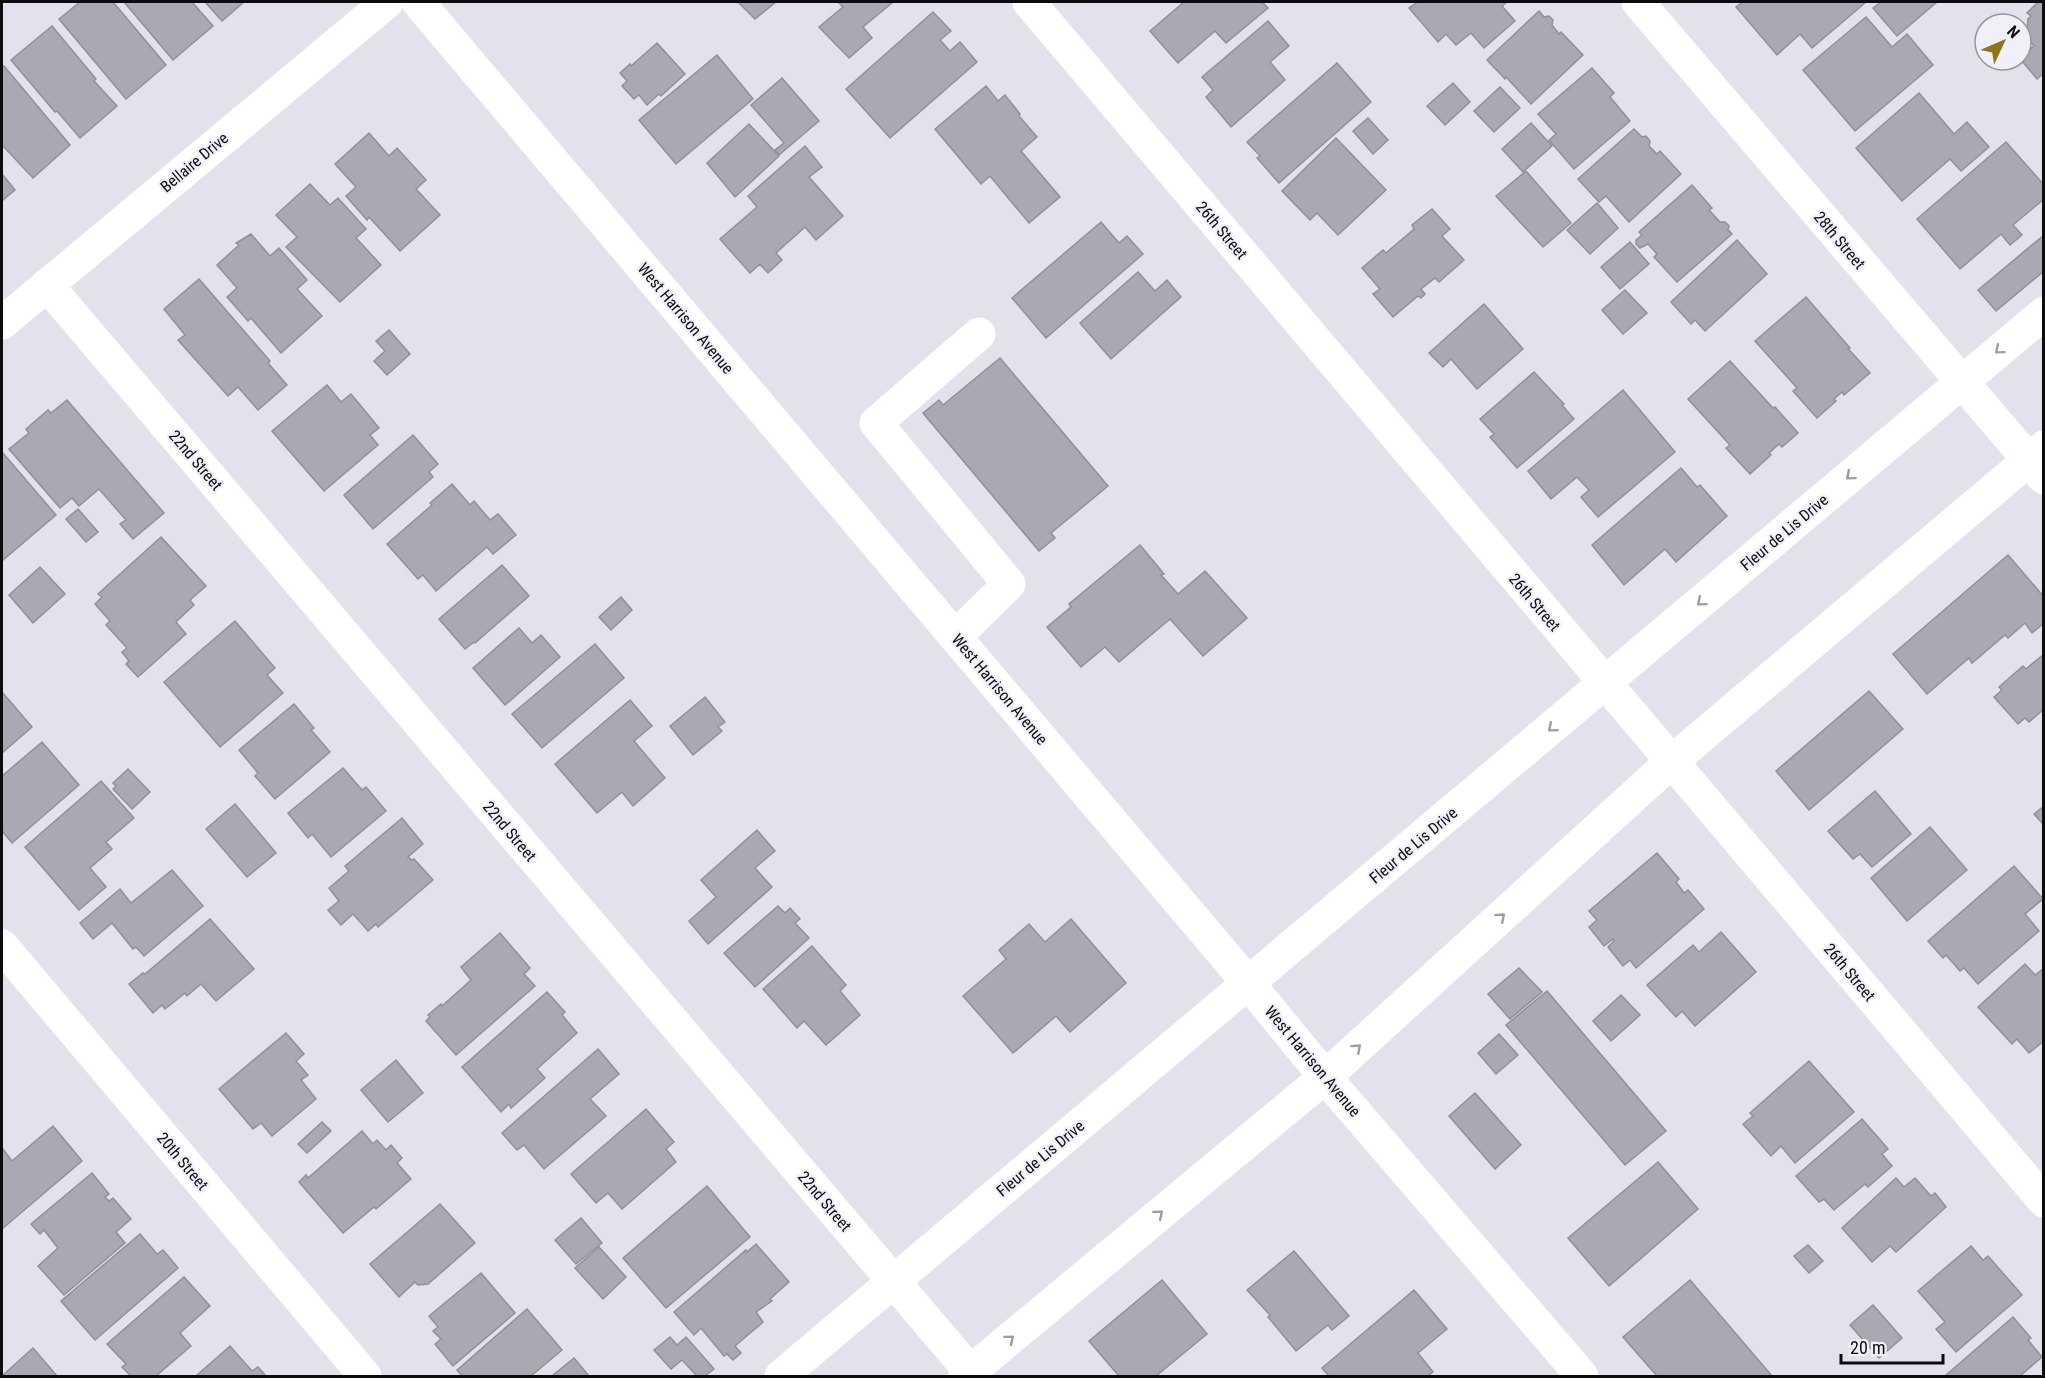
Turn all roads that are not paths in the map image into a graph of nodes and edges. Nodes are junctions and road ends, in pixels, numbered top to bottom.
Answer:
1 (387, 2) edge
2 (418, 2) edge
3 (1029, 2) edge
4 (1638, 2) edge
5 (47, 285) junction
6 (2043, 313) edge
7 (2, 323) edge
8 (979, 334) dead end
9 (1961, 382) junction
10 (2038, 462) edge
11 (955, 637) junction
12 (1604, 683) junction
13 (1671, 762) junction
14 (2, 946) edge
15 (1249, 984) junction
16 (1325, 1077) junction
17 (2043, 1201) edge
18 (893, 1281) junction
19 (970, 1375) edge
20 (365, 1377) edge
21 (781, 1377) edge
22 (1582, 1377) edge

1 - 5 street, Bellaire Drive
2 - 11 street, West Harrison Avenue
3 - 12 street, 26th Street
4 - 9 street, 28th Street
5 - 7 street, Bellaire Drive
5 - 18 street, 22nd Street
6 -> 9 street, Fleur de Lis Drive
8 - 11 street
9 - 10 street, 28th Street
9 -> 12 street, Fleur de Lis Drive
10 - 13 street
11 - 15 street, West Harrison Avenue
12 - 13 street, 26th Street
12 -> 15 street, Fleur de Lis Drive
16 -> 13 street
13 - 17 street, 26th Street
14 - 20 street, 20th Street
15 - 16 street, West Harrison Avenue
15 - 18 street, Fleur de Lis Drive
19 -> 16 street
16 - 22 street, West Harrison Avenue
18 - 19 street, 22nd Street
18 - 21 street, Fleur de Lis Drive

